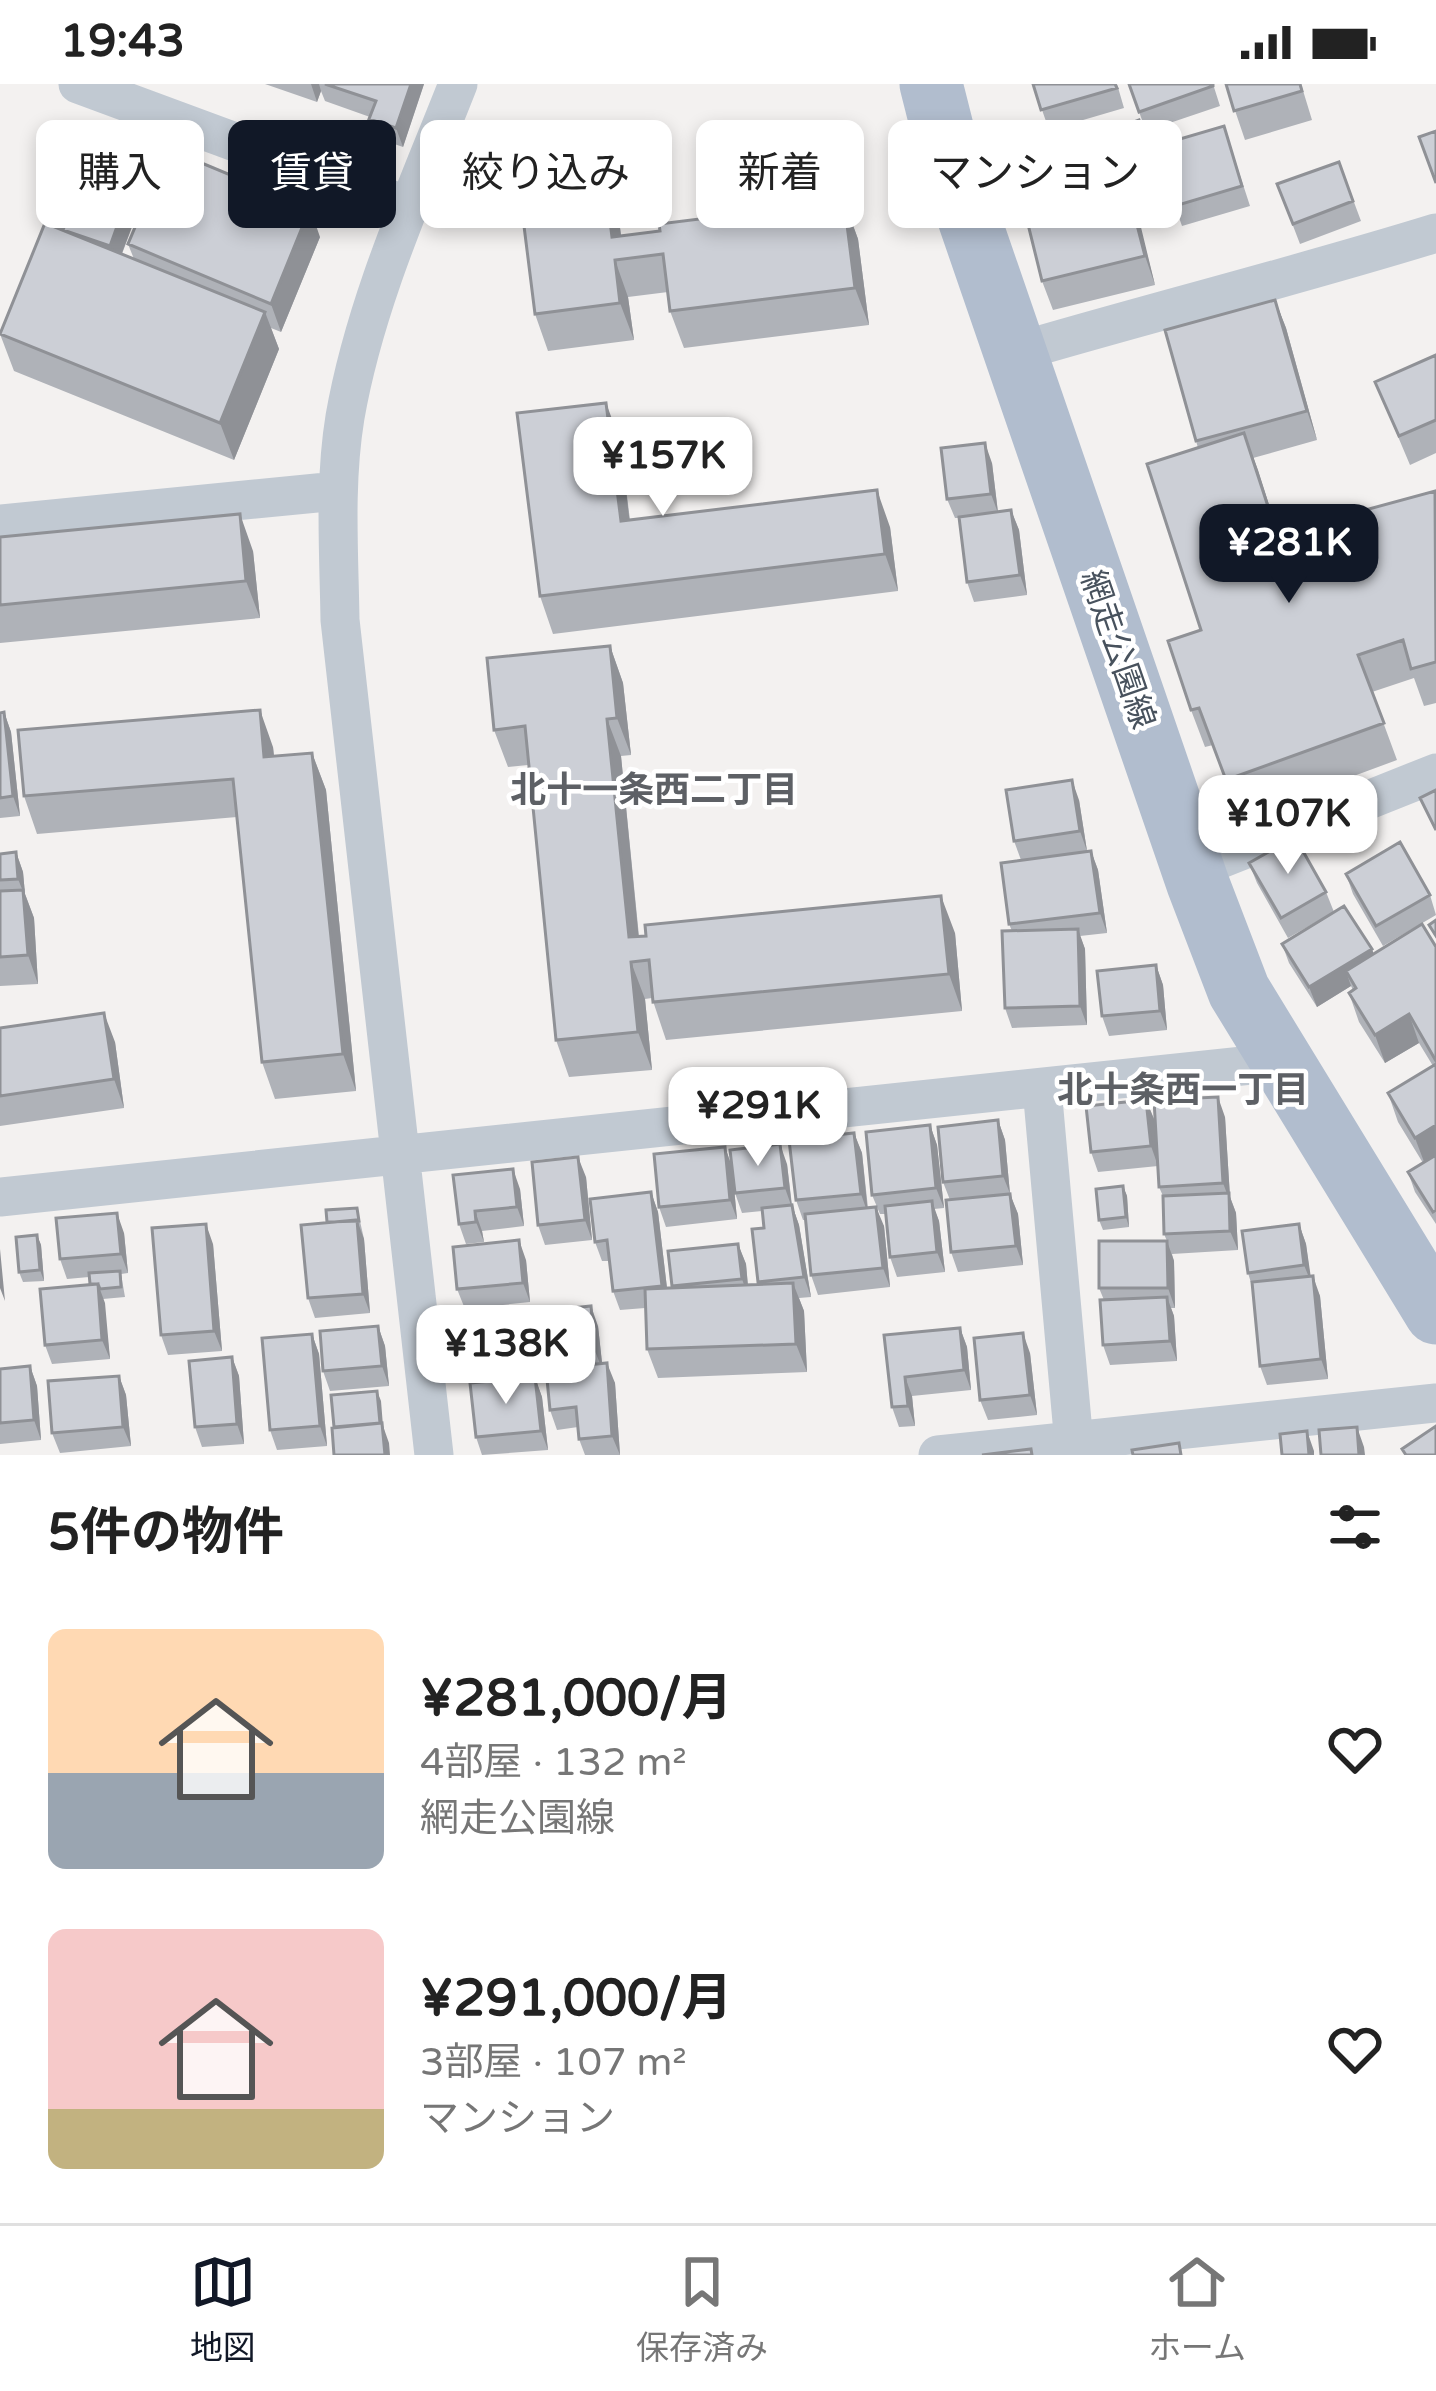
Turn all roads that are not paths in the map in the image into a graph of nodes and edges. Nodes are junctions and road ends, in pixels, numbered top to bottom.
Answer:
1 (78, 84) edge
2 (458, 84) edge
3 (932, 84) edge
4 (411, 207) junction
5 (1436, 233) edge
6 (1016, 352) junction
7 (337, 491) junction
8 (0, 524) edge
9 (1436, 773) edge
10 (1193, 870) junction
11 (1280, 1062) junction
12 (1042, 1088) junction
13 (402, 1157) junction
14 (0, 1197) edge
15 (1428, 1280) edge
16 (1436, 1402) edge
17 (1074, 1447) edge
18 (434, 1455) edge
19 (938, 1455) edge

1 - 4 street
2 - 4 street
3 - 6 main road, 網走公園線
4 - 7 street
5 - 6 street
6 - 10 main road, 網走公園線
7 - 8 street
7 - 13 street
9 - 10 street
10 - 11 main road, 網走公園線
11 - 12 street
11 - 15 main road, 網走公園線
12 - 13 street
12 - 17 street
13 - 14 street
13 - 18 street
16 - 17 street
17 - 19 street

